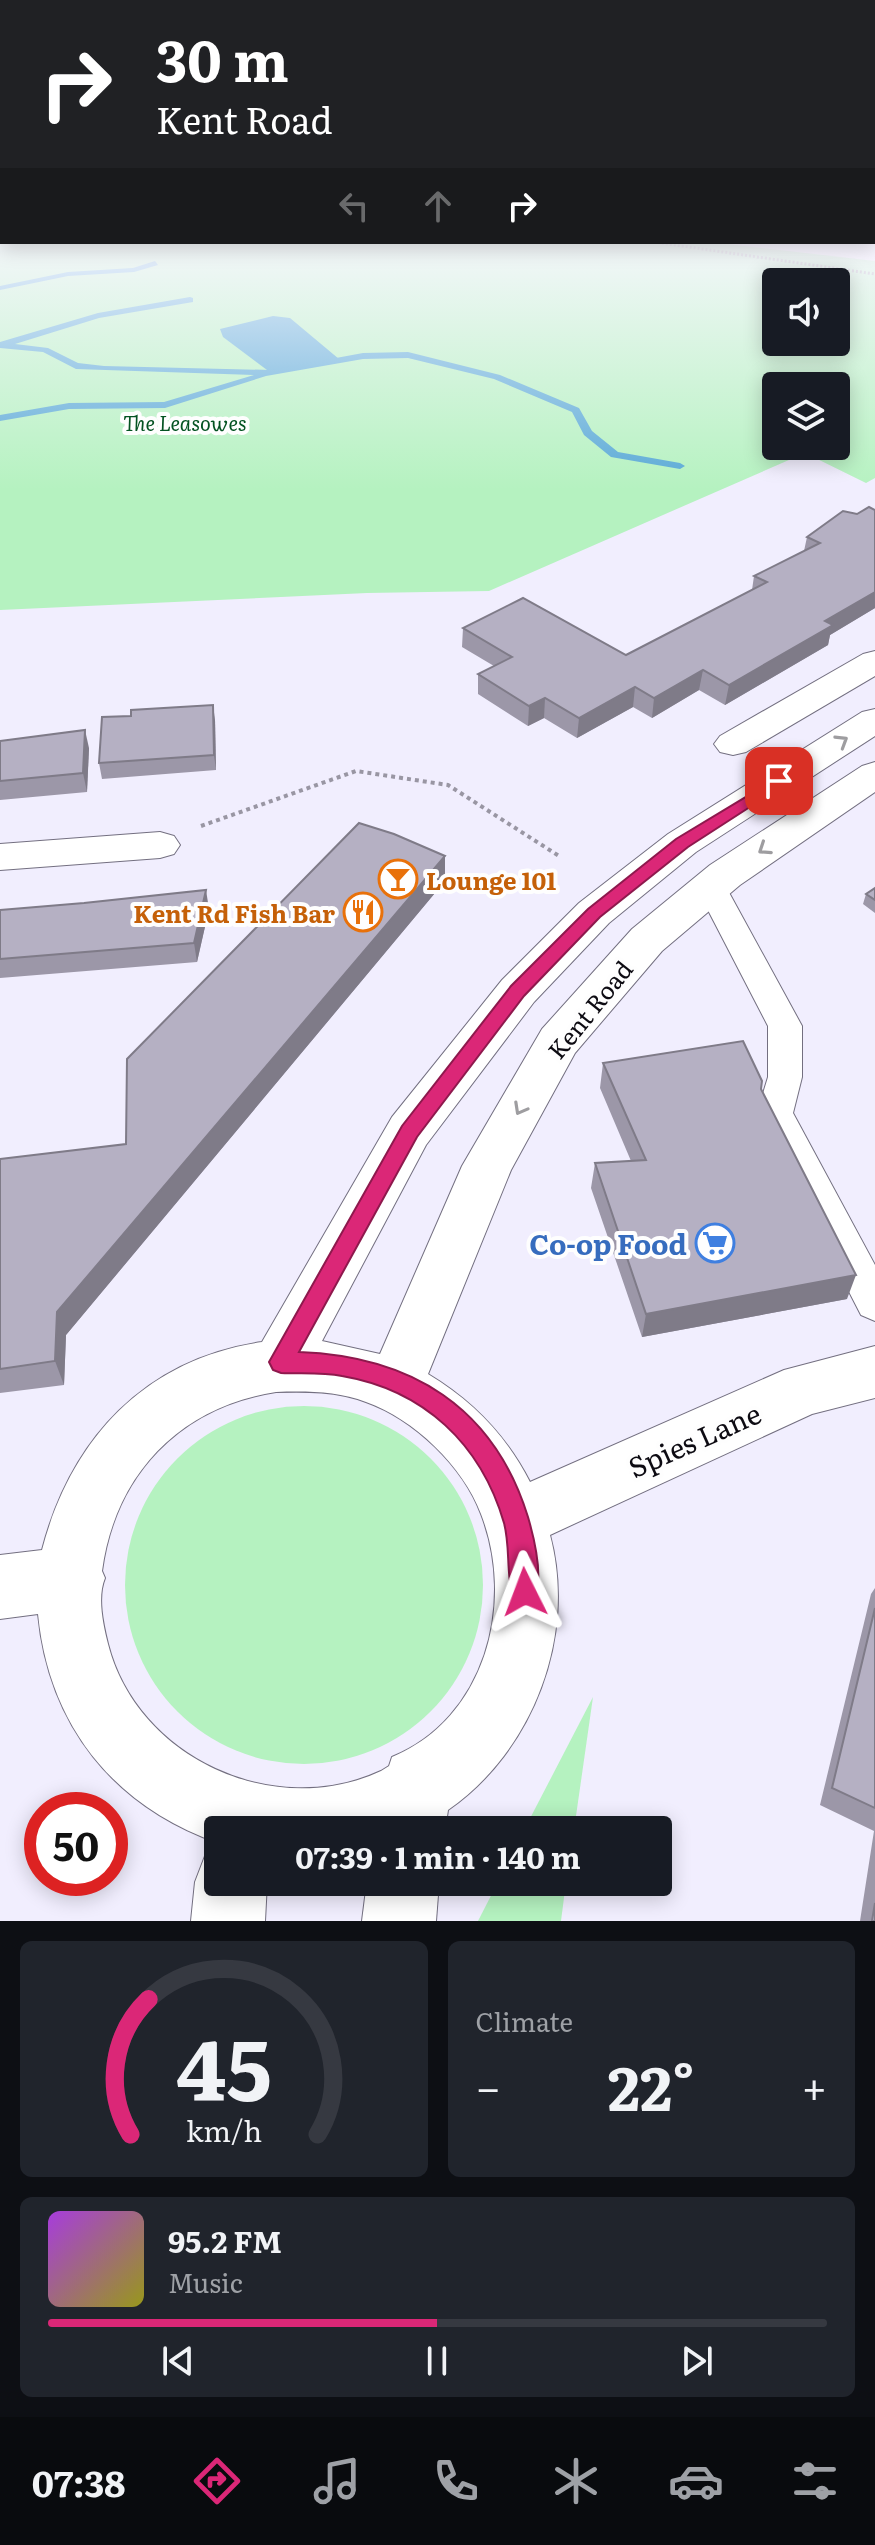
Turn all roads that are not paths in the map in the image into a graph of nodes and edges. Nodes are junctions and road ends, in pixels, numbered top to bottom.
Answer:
1 (875, 661) edge
2 (875, 720) edge
3 (733, 744) dead end
4 (875, 774) edge
5 (160, 845) road end
6 (0, 857) edge
7 (711, 887) junction
8 (875, 1303) edge
9 (281, 1362) junction
10 (875, 1372) edge
11 (397, 1380) junction
12 (517, 1519) junction
13 (73, 1578) junction
14 (0, 1587) edge
15 (413, 1806) edge
16 (347, 1816) edge
17 (204, 1819) edge
18 (230, 1896) edge
19 (402, 1896) edge
20 (228, 1921) edge
21 (399, 1921) edge

1 - 3 main road
9 -> 2 main road
4 -> 7 main road, Kent Road
5 - 6 main road
7 - 8 lane
7 -> 11 main road, Kent Road
9 - 11 main road
9 - 13 main road
10 - 12 main road, Spies Lane
11 - 12 main road
12 - 15 main road
13 - 14 main road
13 - 17 main road
15 - 16 main road
18 - 20 main road
19 - 21 main road

